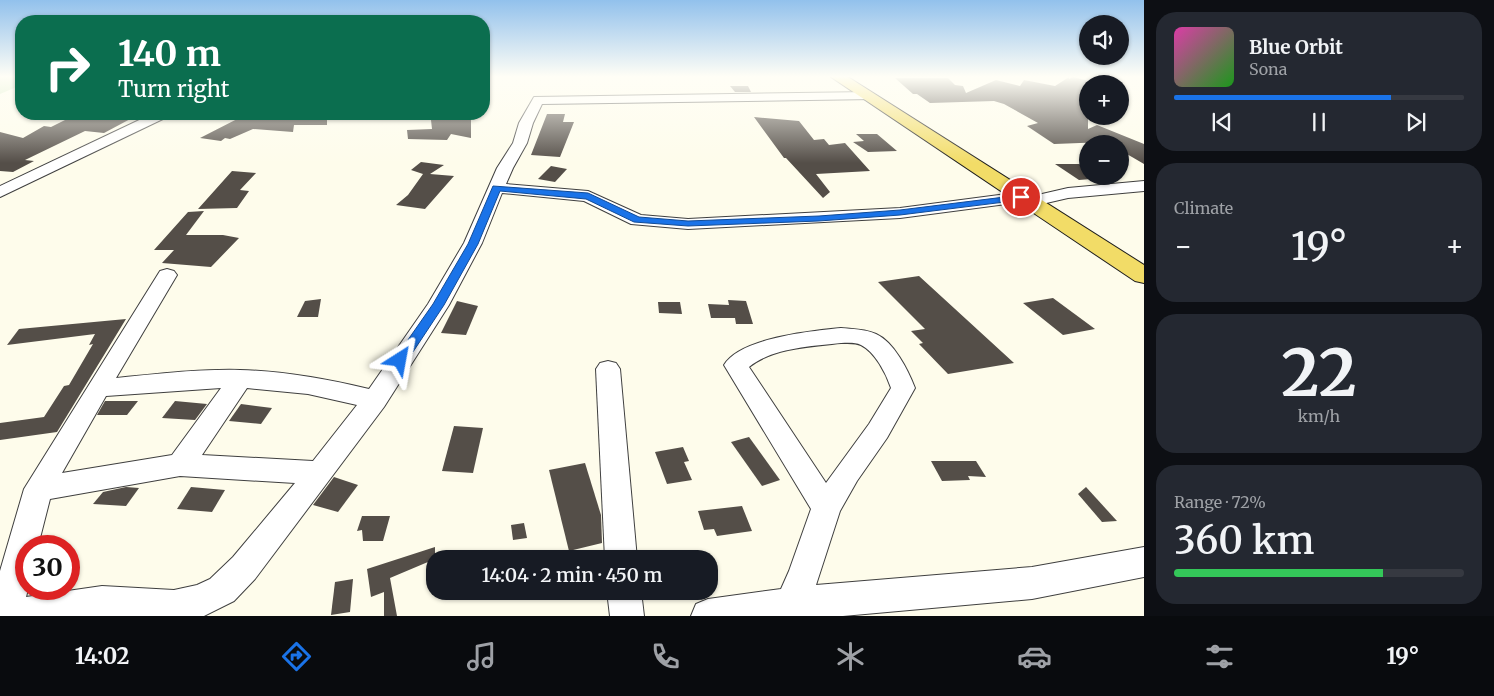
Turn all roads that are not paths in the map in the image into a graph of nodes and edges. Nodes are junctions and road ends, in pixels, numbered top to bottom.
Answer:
1 (535, 106) edge
2 (884, 106) edge
3 (150, 120) edge
4 (1144, 186) edge
5 (496, 188) junction
6 (0, 192) edge
7 (1025, 200) junction
8 (167, 275) dead end
9 (1144, 276) edge
10 (608, 369) dead end
11 (240, 379) junction
12 (98, 388) junction
13 (375, 400) junction
14 (180, 465) junction
15 (320, 473) junction
16 (38, 489) junction
17 (826, 508) junction
18 (619, 550) edge
19 (1144, 562) edge
20 (625, 600) edge
21 (791, 604) junction
22 (6, 616) edge
23 (627, 616) edge
24 (708, 616) edge

1 - 5 street
2 - 7 main road
3 - 6 street
4 - 7 street
5 - 7 street
5 - 13 street
7 - 9 main road
8 - 12 street
10 - 18 street
11 - 12 street
11 - 13 street
11 - 14 street
12 - 16 street
13 - 15 street
14 - 15 street
14 - 16 street
15 - 22 street
16 - 22 street
17 - 17 street
17 - 21 street
19 - 21 street
20 - 23 street
21 - 24 street

